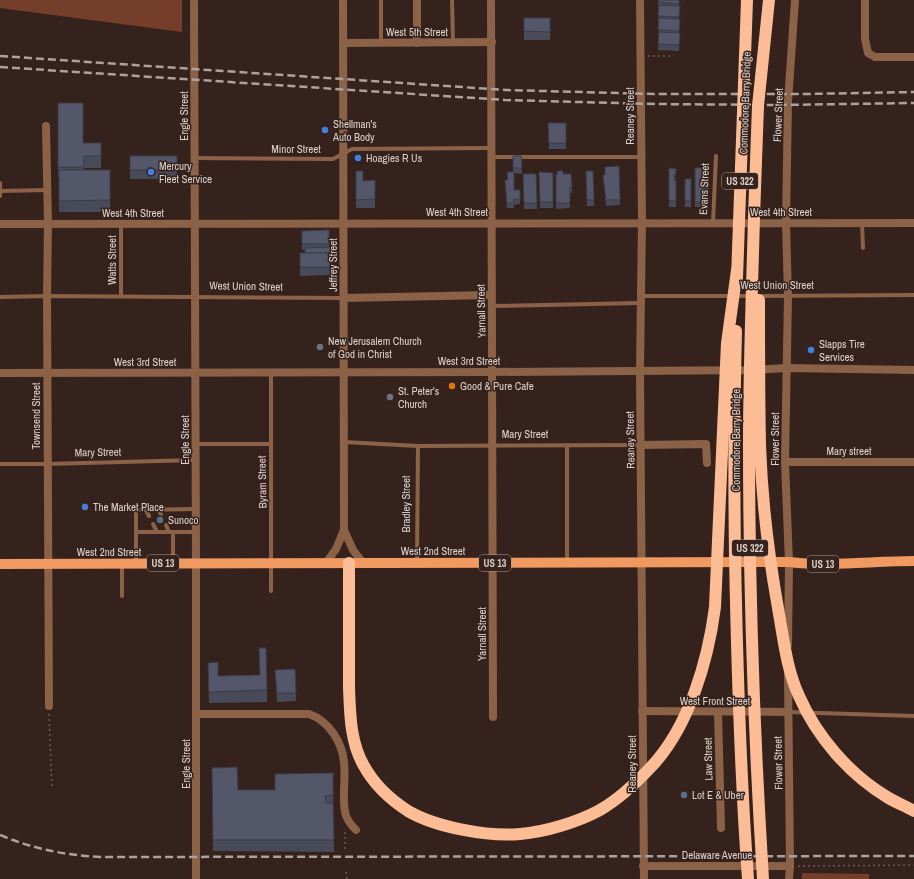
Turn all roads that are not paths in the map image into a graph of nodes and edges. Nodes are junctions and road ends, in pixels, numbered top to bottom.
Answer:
1 (194, 0) edge
2 (342, 0) edge
3 (381, 0) edge
4 (417, 0) edge
5 (452, 0) edge
6 (491, 0) edge
7 (640, 0) edge
8 (742, 0) edge
9 (747, 0) edge
10 (762, 0) edge
11 (769, 0) edge
12 (795, 0) edge
13 (865, 0) edge
14 (453, 42) junction
15 (492, 42) junction
16 (343, 43) junction
17 (381, 43) junction
18 (418, 43) junction
19 (914, 56) edge
20 (744, 91) junction
21 (758, 106) junction
22 (46, 126) dead end
23 (492, 153) junction
24 (343, 154) junction
25 (716, 156) dead end
26 (641, 157) junction
27 (195, 158) junction
28 (0, 184) edge
29 (48, 190) junction
30 (0, 191) edge
31 (0, 196) edge
32 (754, 217) junction
33 (642, 222) junction
34 (786, 222) junction
35 (195, 223) junction
36 (344, 223) junction
37 (491, 223) junction
38 (713, 223) junction
39 (862, 223) junction
40 (914, 223) edge
41 (0, 224) edge
42 (48, 224) junction
43 (121, 224) junction
44 (863, 248) dead end
45 (737, 270) junction
46 (914, 295) edge
47 (47, 296) junction
48 (121, 296) junction
49 (491, 296) junction
50 (788, 296) junction
51 (0, 297) edge
52 (195, 297) junction
53 (344, 298) junction
54 (640, 300) junction
55 (492, 306) junction
56 (786, 368) junction
57 (640, 370) junction
58 (914, 370) edge
59 (493, 372) junction
60 (0, 373) edge
61 (47, 373) junction
62 (195, 373) junction
63 (271, 373) junction
64 (344, 373) junction
65 (344, 442) junction
66 (196, 444) junction
67 (270, 444) junction
68 (493, 445) junction
69 (568, 445) junction
70 (641, 445) junction
71 (418, 446) junction
72 (196, 460) junction
73 (785, 462) junction
74 (914, 462) edge
75 (707, 463) dead end
76 (0, 464) edge
77 (47, 464) junction
78 (146, 510) junction
79 (159, 510) junction
80 (196, 510) junction
81 (162, 515) dead end
82 (149, 516) dead end
83 (153, 524) dead end
84 (166, 525) dead end
85 (344, 530) junction
86 (136, 532) junction
87 (157, 532) junction
88 (171, 532) junction
89 (196, 532) junction
90 (914, 561) edge
91 (493, 562) junction
92 (567, 562) junction
93 (642, 562) junction
94 (789, 562) junction
95 (173, 563) junction
96 (196, 563) junction
97 (272, 563) junction
98 (326, 563) junction
99 (349, 563) junction
100 (362, 563) junction
101 (417, 563) junction
102 (0, 564) edge
103 (49, 564) junction
104 (122, 564) junction
105 (136, 564) junction
106 (272, 591) dead end
107 (122, 596) dead end
108 (49, 706) road end
109 (642, 711) junction
110 (718, 712) junction
111 (788, 712) junction
112 (197, 714) junction
113 (914, 716) edge
114 (493, 717) dead end
115 (914, 811) edge
116 (721, 828) dead end
117 (356, 830) dead end
118 (643, 866) junction
119 (790, 866) junction
120 (196, 879) edge
121 (644, 879) edge
122 (748, 879) edge
123 (763, 879) edge
124 (789, 879) edge

1 - 27 street, Engle Street
2 - 16 street, Jeffrey Street
3 - 17 lane
4 - 18 street
5 - 14 lane
6 - 15 street, Yarnall Street
7 - 26 street, Reaney Street
8 - 20 highway, bridge
9 - 20 highway, Commodore Barry Bridge / US 322, bridge
10 - 21 highway, Commodore Barry Bridge / US 322, bridge
11 - 21 highway, bridge
12 - 34 street, Flower Street
13 - 19 street
14 - 15 street, West 5th Street
14 - 18 street, West 5th Street
15 - 23 street, Yarnall Street
16 - 17 street, West 5th Street
16 - 24 street, Jeffrey Street
17 - 18 street, West 5th Street
20 - 45 highway, Commodore Barry Bridge / US 322, bridge
21 - 32 highway, Commodore Barry Bridge / US 322
22 - 29 street, Townsend Street
23 - 24 lane, Minor Street
23 - 26 lane, Minor Street
23 - 37 street, Yarnall Street
24 - 27 lane, Minor Street
24 - 36 street, Jeffrey Street
25 - 38 lane, Evans Street
26 - 33 street, Reaney Street
27 - 35 street, Engle Street
28 - 30 lane
29 - 30 lane
29 - 42 street, Townsend Street
30 - 31 lane
32 - 115 highway, bridge
32 - 123 highway, Commodore Barry Bridge / US 322, bridge
33 - 37 street, West 4th Street
33 - 38 street, West 4th Street
33 - 54 street, Reaney Street
34 - 38 street, West 4th Street
34 - 39 street, West 4th Street
34 - 50 street, Flower Street
35 - 36 street, West 4th Street
35 - 43 street, West 4th Street
35 - 52 street, Engle Street
36 - 37 street, West 4th Street
36 - 53 street, Jeffrey Street
37 - 49 street, Yarnall Street
39 - 40 street, West 4th Street
39 - 44 lane
41 - 42 street, West 4th Street
42 - 43 street, West 4th Street
42 - 47 street, Townsend Street
43 - 48 lane, Watts Street
45 - 99 highway, bridge
45 - 122 highway, Commodore Barry Bridge / US 322, bridge
46 - 50 lane, West Union Street
47 - 48 lane, West Union Street
47 - 51 lane, West Union Street
47 - 61 street, Townsend Street
48 - 52 lane, West Union Street
49 - 53 street, West Union Street
49 - 55 street, Yarnall Street
50 - 54 lane, West Union Street
50 - 56 street, Flower Street
52 - 53 lane, West Union Street
52 - 62 street, Engle Street
53 - 64 street, Jeffrey Street
54 - 55 lane, West Union Street
54 - 57 street, Reaney Street
55 - 59 street, Yarnall Street
56 - 57 street, West 3rd Street
56 - 58 street, West 3rd Street
56 - 73 street, Flower Street
57 - 59 street, West 3rd Street
57 - 70 street, Reaney Street
59 - 64 street, West 3rd Street
59 - 68 street, Yarnall Street
60 - 61 street, West 3rd Street
61 - 62 street, West 3rd Street
61 - 77 street, Townsend Street
62 - 63 street, West 3rd Street
62 - 66 street, Engle Street
63 - 64 street, West 3rd Street
63 - 67 lane, Byram Street
64 - 65 street, Jeffrey Street
65 - 71 lane, Mary Street
65 - 85 street, Jeffrey Street
66 - 67 lane
66 - 72 street, Engle Street
67 - 97 lane, Byram Street
68 - 69 lane, Mary Street
68 - 71 lane, Mary Street
68 - 91 street, Yarnall Street
69 - 70 lane, Mary Street
69 - 92 lane
70 - 75 street, Mary Street
70 - 93 street, Reaney Street
71 - 101 lane, Bradley Street
72 - 77 lane, Mary Street
72 - 80 street, Engle Street
73 - 74 street, Mary street
73 - 94 street, Flower Street
76 - 77 lane, Mary Street
77 - 103 street, Townsend Street
78 - 79 lane
78 - 82 lane
78 - 86 lane
79 - 80 lane
79 - 81 lane
80 - 89 street, Engle Street
83 - 87 lane
84 - 88 lane
85 - 98 street
85 - 100 street
86 - 87 lane
86 - 105 lane
87 - 88 lane
88 - 89 lane
88 - 95 lane
89 - 96 street, Engle Street
90 - 94 main road, West 2nd Street / US 13
91 - 92 main road, West 2nd Street / US 13
91 - 101 main road, West 2nd Street / US 13
91 - 114 street, Yarnall Street
92 - 93 main road, West 2nd Street / US 13
93 - 94 main road, West 2nd Street / US 13
93 - 109 street, Reaney Street
94 - 111 street, Flower Street
95 - 96 main road, West 2nd Street / US 13
95 - 105 main road, West 2nd Street / US 13
96 - 97 main road, West 2nd Street / US 13
96 - 112 street, Engle Street
97 - 98 main road, West 2nd Street / US 13
97 - 106 lane, Byram Street
98 - 99 main road, West 2nd Street / US 13
99 - 100 main road, West 2nd Street / US 13
100 - 101 main road, West 2nd Street / US 13
102 - 103 main road, West 2nd Street / US 13
103 - 104 main road, West 2nd Street / US 13
103 - 108 street, Townsend Street
104 - 105 main road, West 2nd Street / US 13
104 - 107 lane
109 - 110 street, West Front Street
109 - 118 street, Reaney Street
110 - 111 street, West Front Street
110 - 116 street, Law Street
111 - 113 lane
111 - 119 street, Flower Street
112 - 117 street
112 - 120 street, Engle Street
118 - 119 street, Delaware Avenue
118 - 121 street, Reaney Street
119 - 124 street, Flower Street

